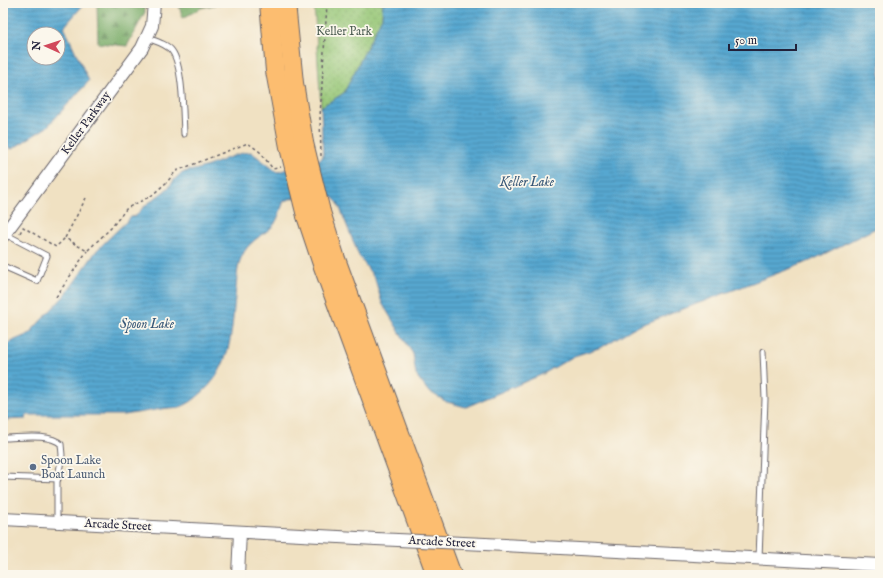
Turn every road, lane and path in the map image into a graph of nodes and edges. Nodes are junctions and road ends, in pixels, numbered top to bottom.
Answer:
1 (154, 3) edge
2 (269, 3) edge
3 (286, 3) edge
4 (327, 3) edge
5 (147, 38) junction
6 (184, 134) dead end
7 (296, 145) junction
8 (317, 158) dead end
9 (273, 168) dead end
10 (86, 198) dead end
11 (314, 214) junction
12 (5, 233) edge
13 (65, 238) junction
14 (87, 251) junction
15 (3, 266) edge
16 (56, 297) dead end
17 (763, 352) dead end
18 (3, 438) edge
19 (3, 477) edge
20 (58, 479) junction
21 (3, 519) edge
22 (56, 522) junction
23 (240, 532) junction
24 (759, 559) junction
25 (880, 565) edge
26 (238, 575) edge
27 (436, 575) edge
28 (452, 575) edge

1 - 5 street, Keller Parkway
2 - 7 highway
3 - 7 highway
4 - 8 path
5 - 6 lane
5 - 12 street, Keller Parkway
7 - 11 highway, bridge
9 - 14 path
10 - 13 path
11 - 27 highway
11 - 28 highway
12 - 13 path
12 - 15 lane
13 - 14 path
14 - 16 path
17 - 24 lane
18 - 20 lane
19 - 20 lane
20 - 22 lane
21 - 22 street, Arcade Street
22 - 23 street, Arcade Street
23 - 24 street, Arcade Street, bridge
23 - 26 street
24 - 25 street, Arcade Street

